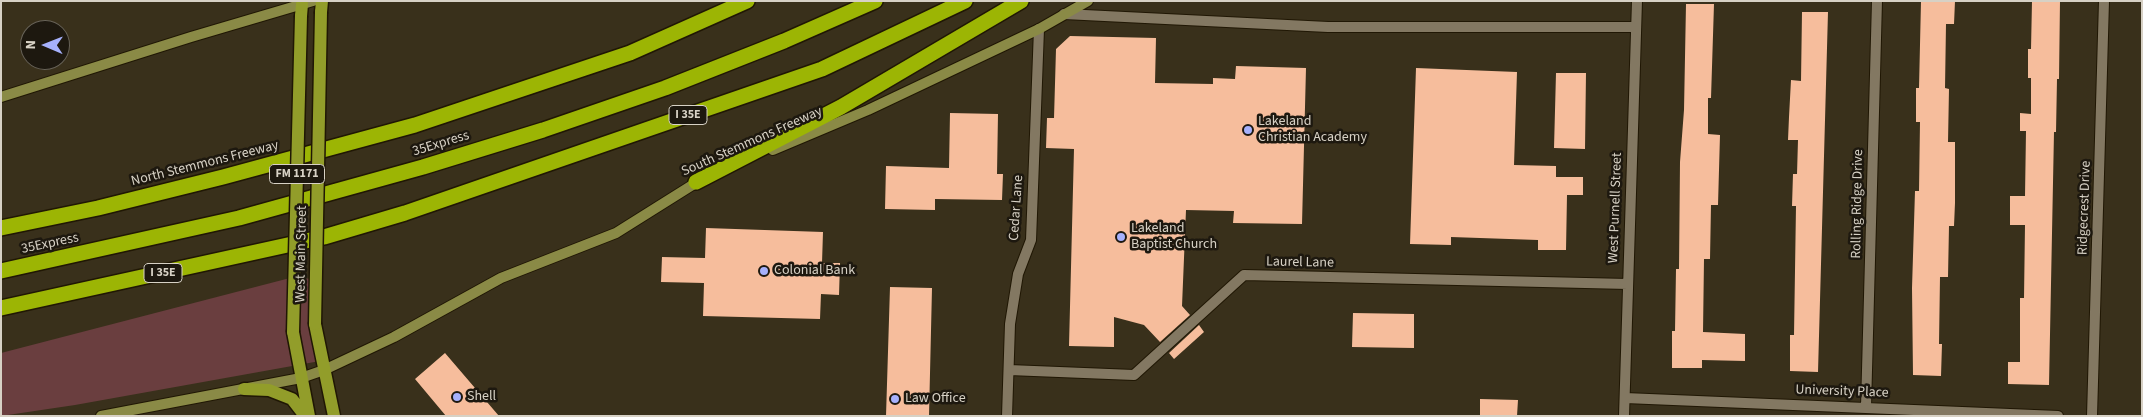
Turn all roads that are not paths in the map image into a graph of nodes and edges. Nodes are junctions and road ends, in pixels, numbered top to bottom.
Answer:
1 (747, 1) edge
2 (875, 1) edge
3 (965, 1) edge
4 (1021, 1) edge
5 (1088, 1) edge
6 (1637, 1) edge
7 (1877, 1) edge
8 (2104, 1) edge
9 (305, 6) edge
10 (321, 7) edge
11 (1064, 14) junction
12 (1636, 27) junction
13 (1039, 29) junction
14 (1, 97) edge
15 (696, 182) junction
16 (1, 228) edge
17 (1, 271) edge
18 (1628, 284) junction
19 (1, 308) edge
20 (324, 370) junction
21 (1009, 370) junction
22 (301, 378) junction
23 (244, 389) junction
24 (1625, 398) junction
25 (1866, 407) junction
26 (101, 416) edge
27 (305, 416) edge
28 (309, 416) edge
29 (334, 416) edge
30 (1007, 416) edge
31 (1624, 416) edge
32 (2058, 416) edge
33 (2092, 416) edge

1 - 16 highway, North Stemmons Freeway
2 - 17 highway, 35Express
3 - 19 highway, I 35E
4 - 15 highway
5 - 11 main road, South Stemmons Freeway
6 - 12 street, West Purnell Street
7 - 25 street, Rolling Ridge Drive
8 - 33 street, Ridgecrest Drive
9 - 14 main road
9 - 22 main road, West Main Street / FM 1171, bridge
10 - 20 main road, West Main Street / FM 1171, bridge
11 - 12 street
11 - 13 main road, South Stemmons Freeway
12 - 18 street, West Purnell Street
13 - 15 main road, South Stemmons Freeway
13 - 21 street, Cedar Lane
15 - 20 main road, South Stemmons Freeway
18 - 21 street, Laurel Lane
18 - 24 street, West Purnell Street
20 - 22 main road
20 - 29 main road, West Main Street / FM 1171
21 - 30 street, Cedar Lane
22 - 23 main road
22 - 28 main road, West Main Street / FM 1171
23 - 26 main road
23 - 27 main road
24 - 25 street, University Place
24 - 31 street, West Purnell Street
25 - 32 street, University Place

